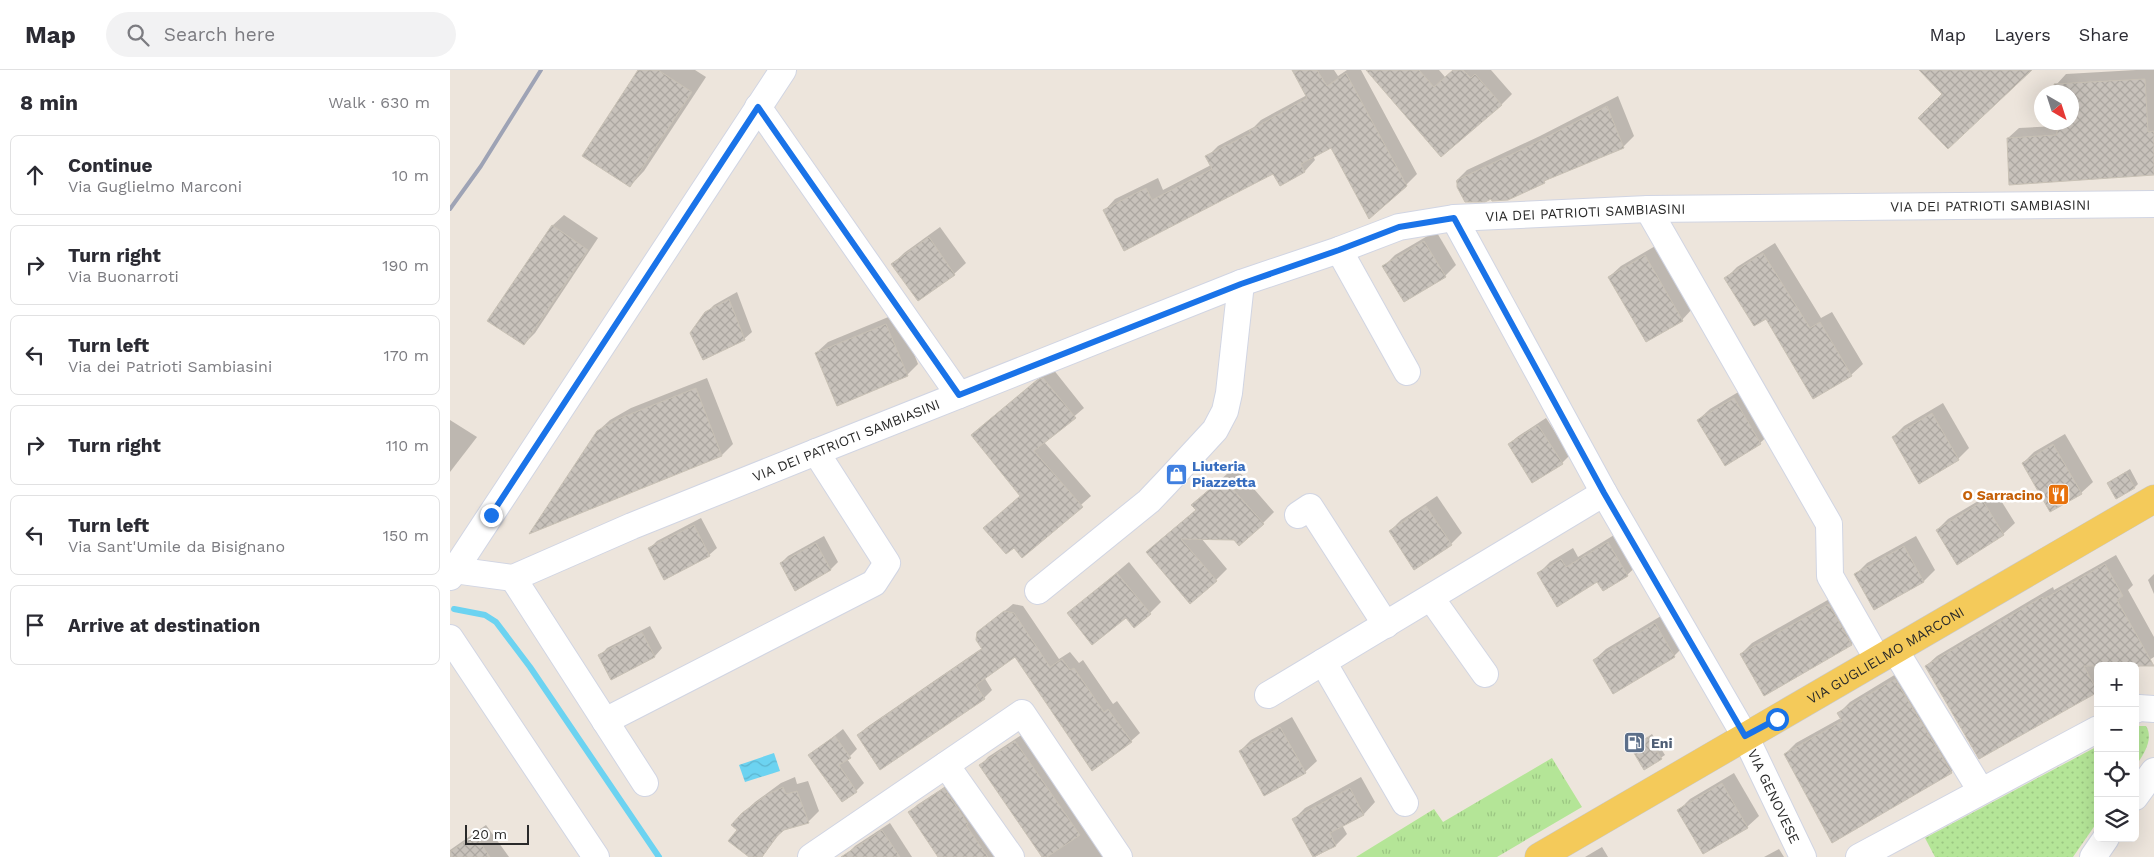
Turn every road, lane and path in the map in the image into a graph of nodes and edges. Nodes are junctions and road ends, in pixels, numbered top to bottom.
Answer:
1 (782, 70) edge
2 (758, 107) junction
3 (2154, 204) edge
4 (1648, 209) junction
5 (1454, 218) junction
6 (1339, 250) junction
7 (1241, 284) junction
8 (1407, 372) dead end
9 (959, 395) junction
10 (816, 452) junction
11 (1604, 493) junction
12 (2154, 499) edge
13 (1298, 515) dead end
14 (452, 574) edge
15 (513, 578) junction
16 (1038, 591) dead end
17 (1431, 598) junction
18 (1386, 625) junction
19 (450, 638) edge
20 (1886, 655) junction
21 (1323, 662) junction
22 (1485, 674) dead end
23 (1268, 695) dead end
24 (2139, 708) edge
25 (2154, 709) edge
26 (605, 721) junction
27 (2094, 731) edge
28 (1745, 736) junction
29 (946, 765) junction
30 (2154, 771) edge
31 (645, 783) dead end
32 (1980, 792) junction
33 (2139, 792) edge
34 (1405, 803) dead end
35 (2103, 842) edge
36 (815, 856) edge
37 (596, 857) edge
38 (1011, 857) edge
39 (1119, 857) edge
40 (1539, 857) edge
41 (1803, 857) edge
42 (1859, 857) edge
43 (2093, 857) edge

1 - 2 street
2 - 9 street
2 - 14 street
3 - 4 street, VIA DEI PATRIOTI SAMBIASINI
4 - 5 street, VIA DEI PATRIOTI SAMBIASINI
4 - 20 street
5 - 6 street, VIA DEI PATRIOTI SAMBIASINI
5 - 11 street, VIA GENOVESE
6 - 7 street, VIA DEI PATRIOTI SAMBIASINI
6 - 8 street
7 - 9 street, VIA DEI PATRIOTI SAMBIASINI
7 - 16 street
9 - 10 street, VIA DEI PATRIOTI SAMBIASINI
10 - 15 street, VIA DEI PATRIOTI SAMBIASINI
10 - 26 street
11 - 17 street
11 - 28 street, VIA GENOVESE
12 - 20 main road, VIA GUGLIELMO MARCONI
13 - 18 street
14 - 15 street
15 - 26 street
17 - 18 street
17 - 22 street
18 - 21 street
19 - 37 street
20 - 28 main road, VIA GUGLIELMO MARCONI
20 - 32 street
21 - 23 street
21 - 34 street
24 - 25 street
26 - 31 street
27 - 32 street
28 - 40 main road, VIA GUGLIELMO MARCONI
28 - 41 street, VIA GENOVESE
29 - 36 street
29 - 38 street
29 - 39 street
30 - 33 street
32 - 42 street
35 - 43 street

